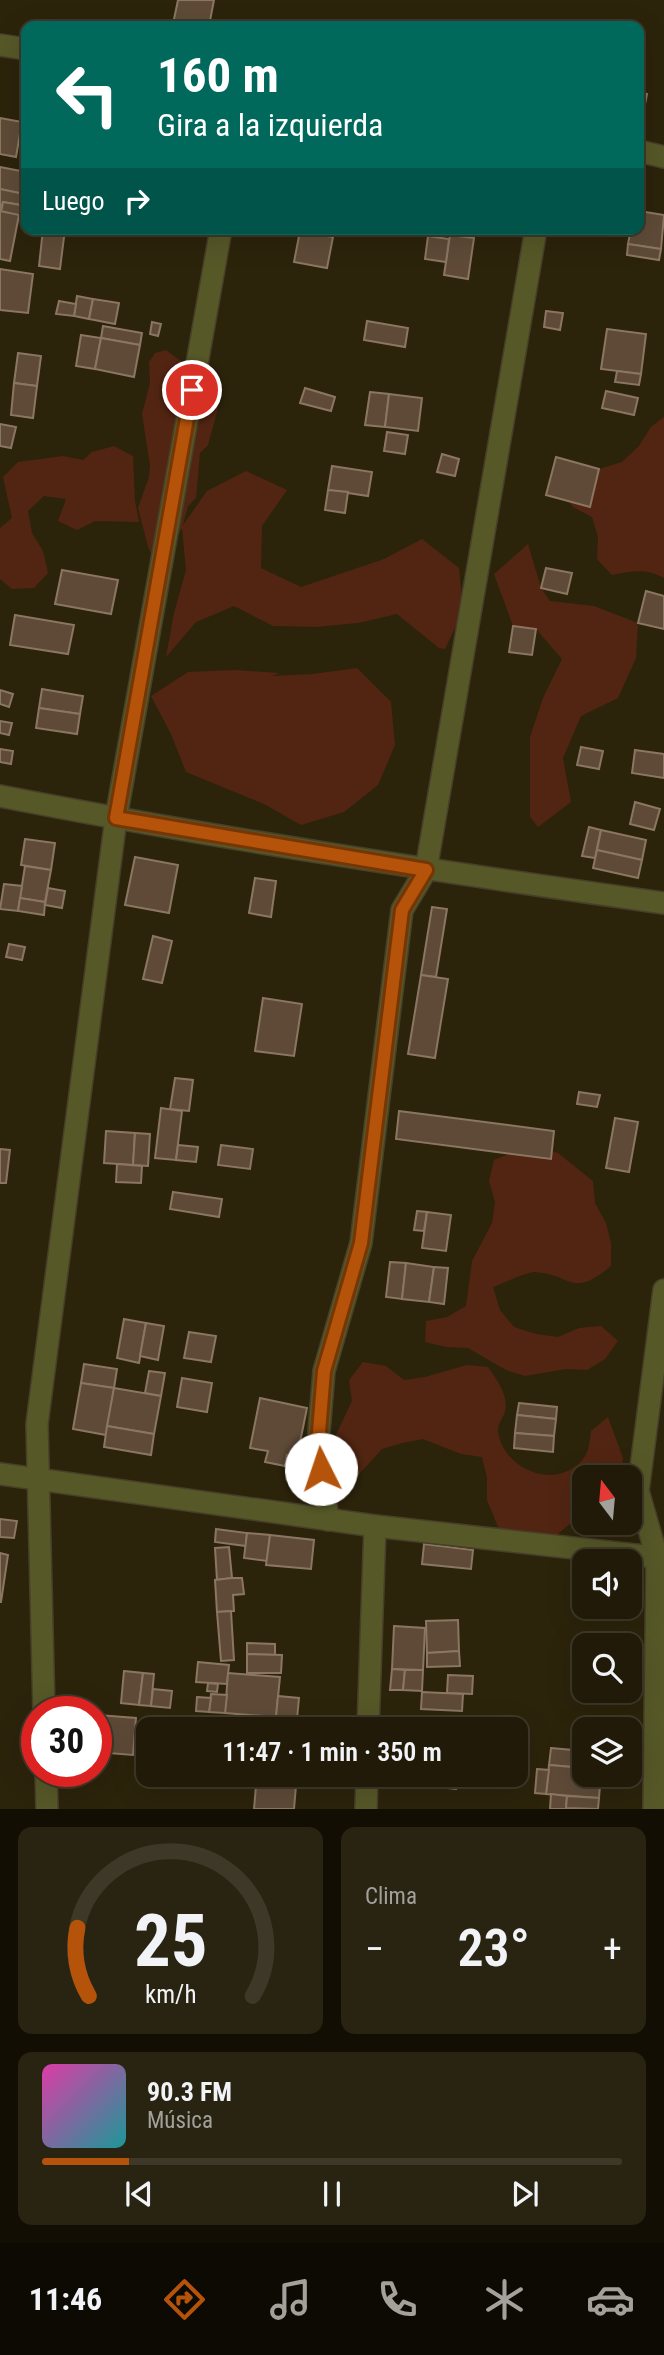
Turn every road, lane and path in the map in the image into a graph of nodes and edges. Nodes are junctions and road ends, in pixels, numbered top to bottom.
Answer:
1 (0, 45) edge
2 (21, 48) edge
3 (644, 152) edge
4 (664, 157) edge
5 (220, 235) edge
6 (535, 235) edge
7 (0, 796) edge
8 (116, 818) junction
9 (426, 870) junction
10 (664, 904) edge
11 (664, 1290) edge
12 (0, 1474) edge
13 (39, 1481) junction
14 (328, 1520) junction
15 (375, 1526) junction
16 (660, 1558) edge
17 (44, 1696) edge
18 (368, 1717) edge
19 (46, 1787) edge
20 (367, 1787) edge
21 (47, 1809) edge
22 (366, 1809) edge
23 (654, 1809) edge

1 - 2 street
3 - 4 street
5 - 8 street
6 - 9 street
7 - 8 street
8 - 9 street
8 - 13 street
9 - 10 street
9 - 14 street
11 - 16 street
12 - 13 street
13 - 14 street
13 - 17 street
14 - 15 street
15 - 16 street
15 - 18 street
16 - 23 street
19 - 21 street
20 - 22 street

